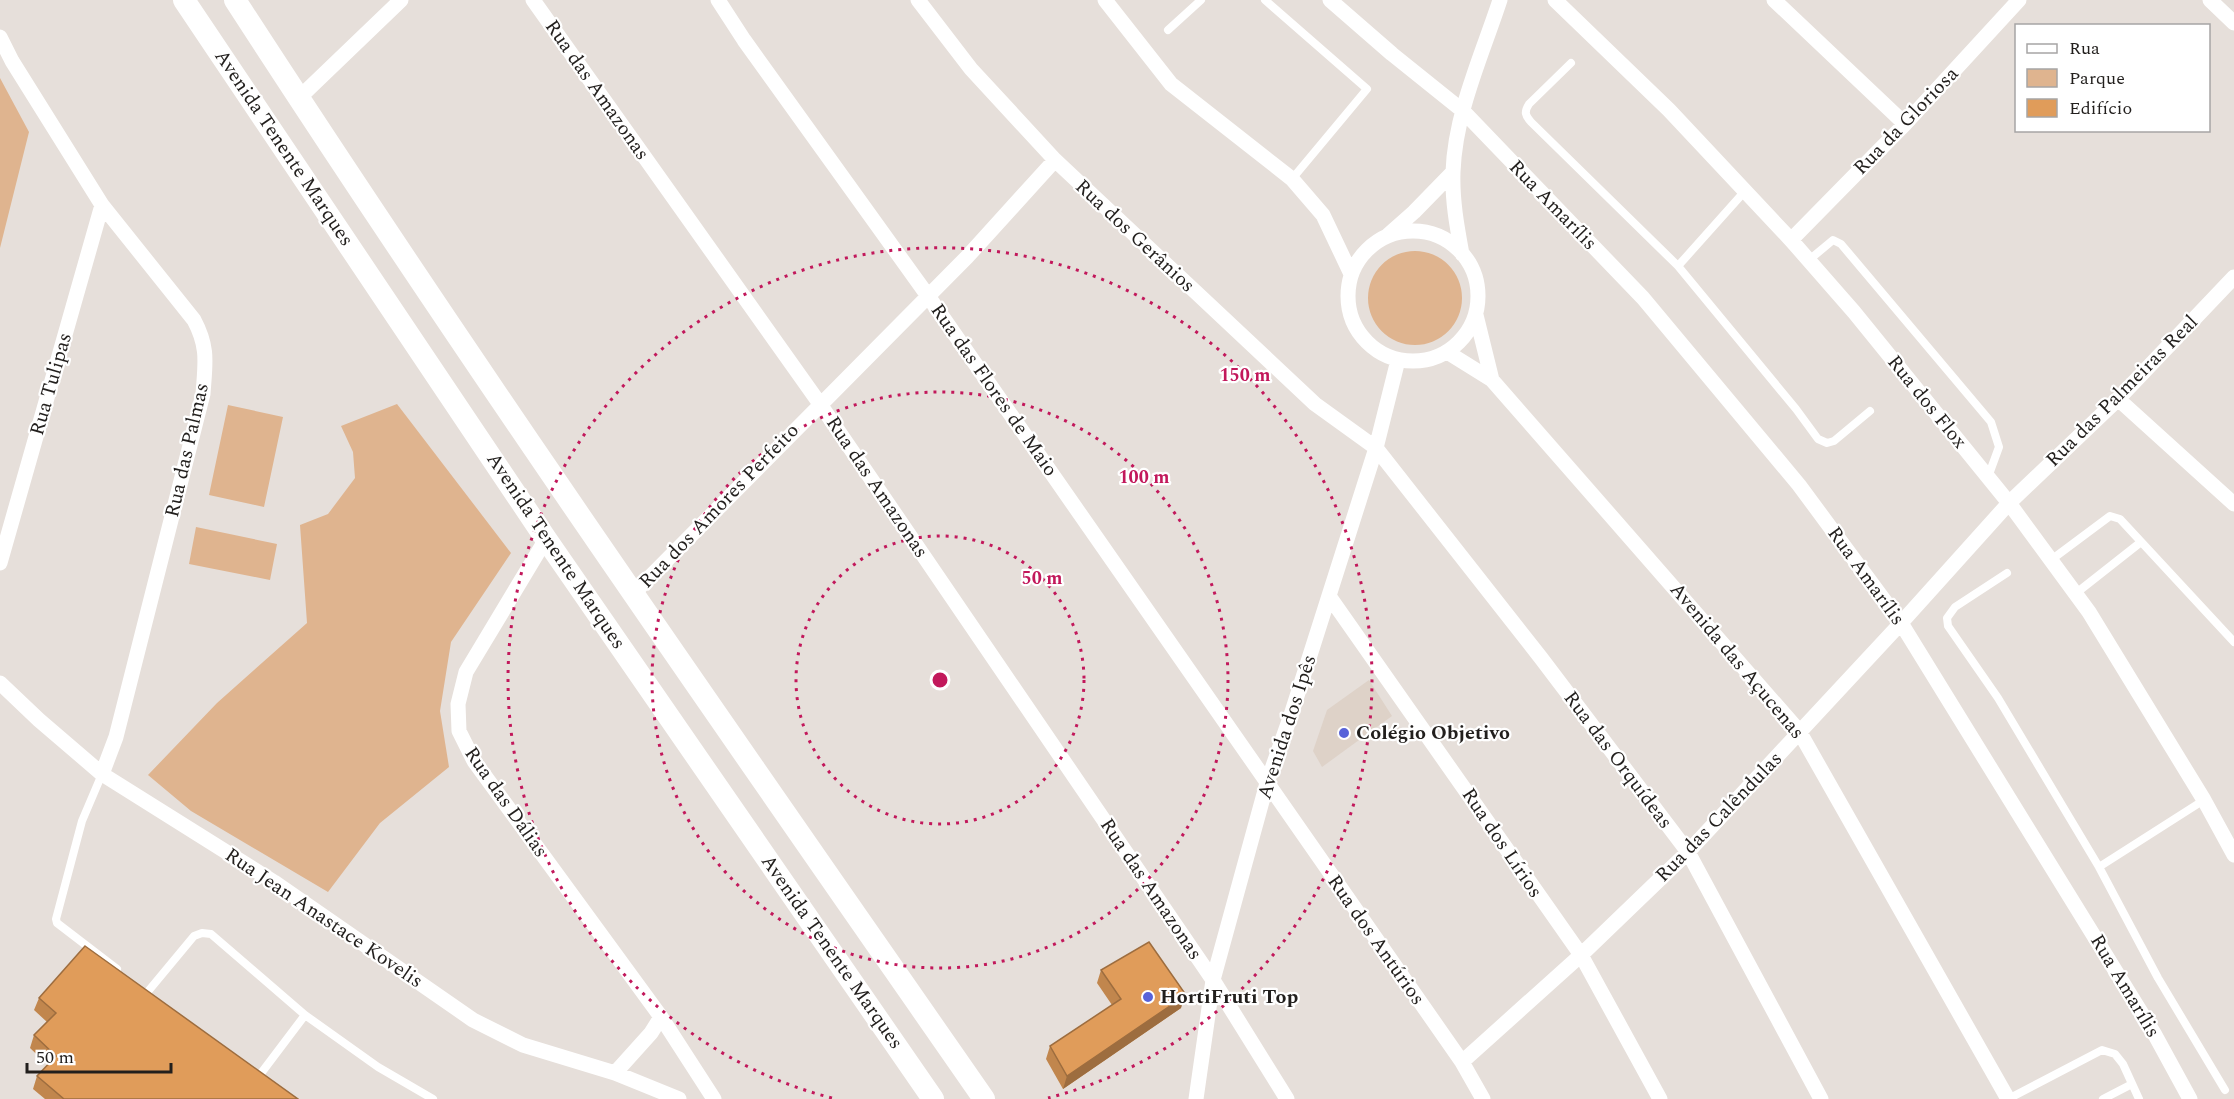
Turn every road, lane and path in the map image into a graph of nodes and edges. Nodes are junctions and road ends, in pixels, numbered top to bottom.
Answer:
1 (184, 0) edge
2 (235, 0) edge
3 (401, 0) edge
4 (533, 0) edge
5 (718, 0) edge
6 (918, 0) edge
7 (1105, 0) edge
8 (1201, 0) edge
9 (1265, 0) edge
10 (1330, 0) edge
11 (1500, 0) edge
12 (1555, 0) edge
13 (1774, 0) edge
14 (2019, 0) edge
15 (2210, 0) edge
16 (2234, 23) edge
17 (1168, 30) dead end
18 (0, 37) edge
19 (1571, 63) dead end
20 (299, 98) junction
21 (1463, 111) junction
22 (1905, 124) junction
23 (1055, 160) junction
24 (1453, 172) junction
25 (1292, 179) junction
26 (1745, 191) junction
27 (102, 205) junction
28 (1386, 237) junction
29 (1791, 240) junction
30 (1462, 254) junction
31 (1809, 260) junction
32 (1678, 266) junction
33 (1352, 274) junction
34 (2234, 277) edge
35 (928, 296) junction
36 (1476, 315) junction
37 (1447, 352) junction
38 (1398, 360) junction
39 (1492, 380) junction
40 (2118, 399) junction
41 (820, 404) junction
42 (1870, 411) dead end
43 (1376, 448) junction
44 (1988, 477) junction
45 (2009, 503) junction
46 (2234, 504) edge
47 (546, 539) junction
48 (2141, 542) junction
49 (2051, 560) junction
50 (0, 563) edge
51 (2007, 573) dead end
52 (633, 594) junction
53 (2075, 594) junction
54 (1329, 596) junction
55 (1901, 623) junction
56 (2234, 642) edge
57 (0, 682) edge
58 (1799, 731) junction
59 (102, 774) junction
60 (1267, 783) junction
61 (2204, 800) junction
62 (1688, 852) junction
63 (2234, 855) edge
64 (2099, 867) junction
65 (1581, 955) junction
66 (122, 974) edge
67 (1212, 980) junction
68 (137, 988) edge
69 (305, 1015) junction
70 (661, 1017) junction
71 (1462, 1062) junction
72 (615, 1073) junction
73 (259, 1076) edge
74 (2132, 1084) junction
75 (2225, 1090) dead end
76 (433, 1099) edge
77 (679, 1099) edge
78 (714, 1099) edge
79 (933, 1099) edge
80 (984, 1099) edge
81 (1196, 1099) edge
82 (1287, 1099) edge
83 (1482, 1099) edge
84 (1660, 1099) edge
85 (1821, 1099) edge
86 (2008, 1099) edge
87 (2103, 1099) edge
88 (2139, 1099) edge
89 (2190, 1099) edge

1 - 47 main road, Avenida Tenente Marques
2 - 20 main road, Avenida Tenente Marques
3 - 20 street
4 - 41 street, Rua das Amazonas
5 - 35 street, Rua das Flores de Maio
6 - 23 street, Rua dos Gerânios
7 - 25 street
8 - 17 lane
9 - 25 lane
10 - 21 street, Rua Amarílis
11 - 21 street
12 - 26 street, Rua dos Flox
13 - 22 street
14 - 22 street, Rua da Gloriosa
15 - 16 street
18 - 27 street, Rua das Palmas
19 - 32 lane
20 - 52 main road, Avenida Tenente Marques
21 - 24 street
21 - 55 street, Rua Amarílis
22 - 29 street, Rua da Gloriosa
23 - 35 street, Rua dos Amores Perfeito
23 - 43 street, Rua dos Gerânios
24 - 28 street
24 - 30 street
25 - 33 street
26 - 29 street, Rua dos Flox
26 - 32 lane
27 - 50 street, Rua Tulipas
27 - 59 street, Rua das Palmas
28 - 30 street
28 - 33 street
29 - 31 street, Rua dos Flox
30 - 36 street
31 - 44 street, Rua dos Flox
31 - 44 lane
32 - 42 lane
33 - 38 street
34 - 40 street, Rua das Palmeiras Real
35 - 41 street, Rua dos Amores Perfeito
35 - 60 street, Rua das Flores de Maio
36 - 37 street
36 - 39 street, Avenida das Açucenas
37 - 38 street
37 - 39 street, Avenida das Açucenas
38 - 43 street, Avenida dos Ipês
39 - 58 street, Avenida das Açucenas
40 - 45 street, Rua das Palmeiras Real
40 - 46 street
41 - 52 street, Rua dos Amores Perfeito
41 - 67 street, Rua das Amazonas
43 - 54 street, Avenida dos Ipês
43 - 62 street, Rua das Orquídeas
44 - 45 street, Rua dos Flox
45 - 49 street, Rua dos Flox
45 - 55 street, Rua das Calêndulas
47 - 70 street, Rua das Dálias
47 - 79 main road, Avenida Tenente Marques
48 - 49 lane
48 - 53 lane
48 - 56 lane
49 - 53 street, Rua dos Flox
51 - 64 lane
52 - 80 main road, Avenida Tenente Marques
53 - 61 street, Rua dos Flox
54 - 60 street, Avenida dos Ipês
54 - 65 street, Rua dos Lírios
55 - 58 street, Rua das Calêndulas
55 - 89 street, Rua Amarílis
57 - 59 street, Rua Jean Anastace Kovelis
58 - 62 street, Rua das Calêndulas
58 - 86 street, Avenida das Açucenas
59 - 66 lane
59 - 72 street, Rua Jean Anastace Kovelis
60 - 67 street, Avenida dos Ipês
60 - 71 street, Rua dos Antúrios
61 - 63 street, Rua dos Flox
61 - 64 lane
62 - 65 street, Rua das Calêndulas
62 - 85 street, Rua das Orquídeas
64 - 75 lane
65 - 71 street, Rua das Calêndulas
65 - 84 street, Rua dos Lírios
67 - 81 street, Avenida dos Ipês
67 - 82 street, Rua das Amazonas
68 - 69 lane
69 - 73 lane
69 - 76 lane
70 - 72 street
70 - 78 street, Rua das Dálias
71 - 83 street, Rua dos Antúrios
72 - 77 street, Rua Jean Anastace Kovelis
74 - 86 lane
74 - 87 lane
74 - 88 lane

